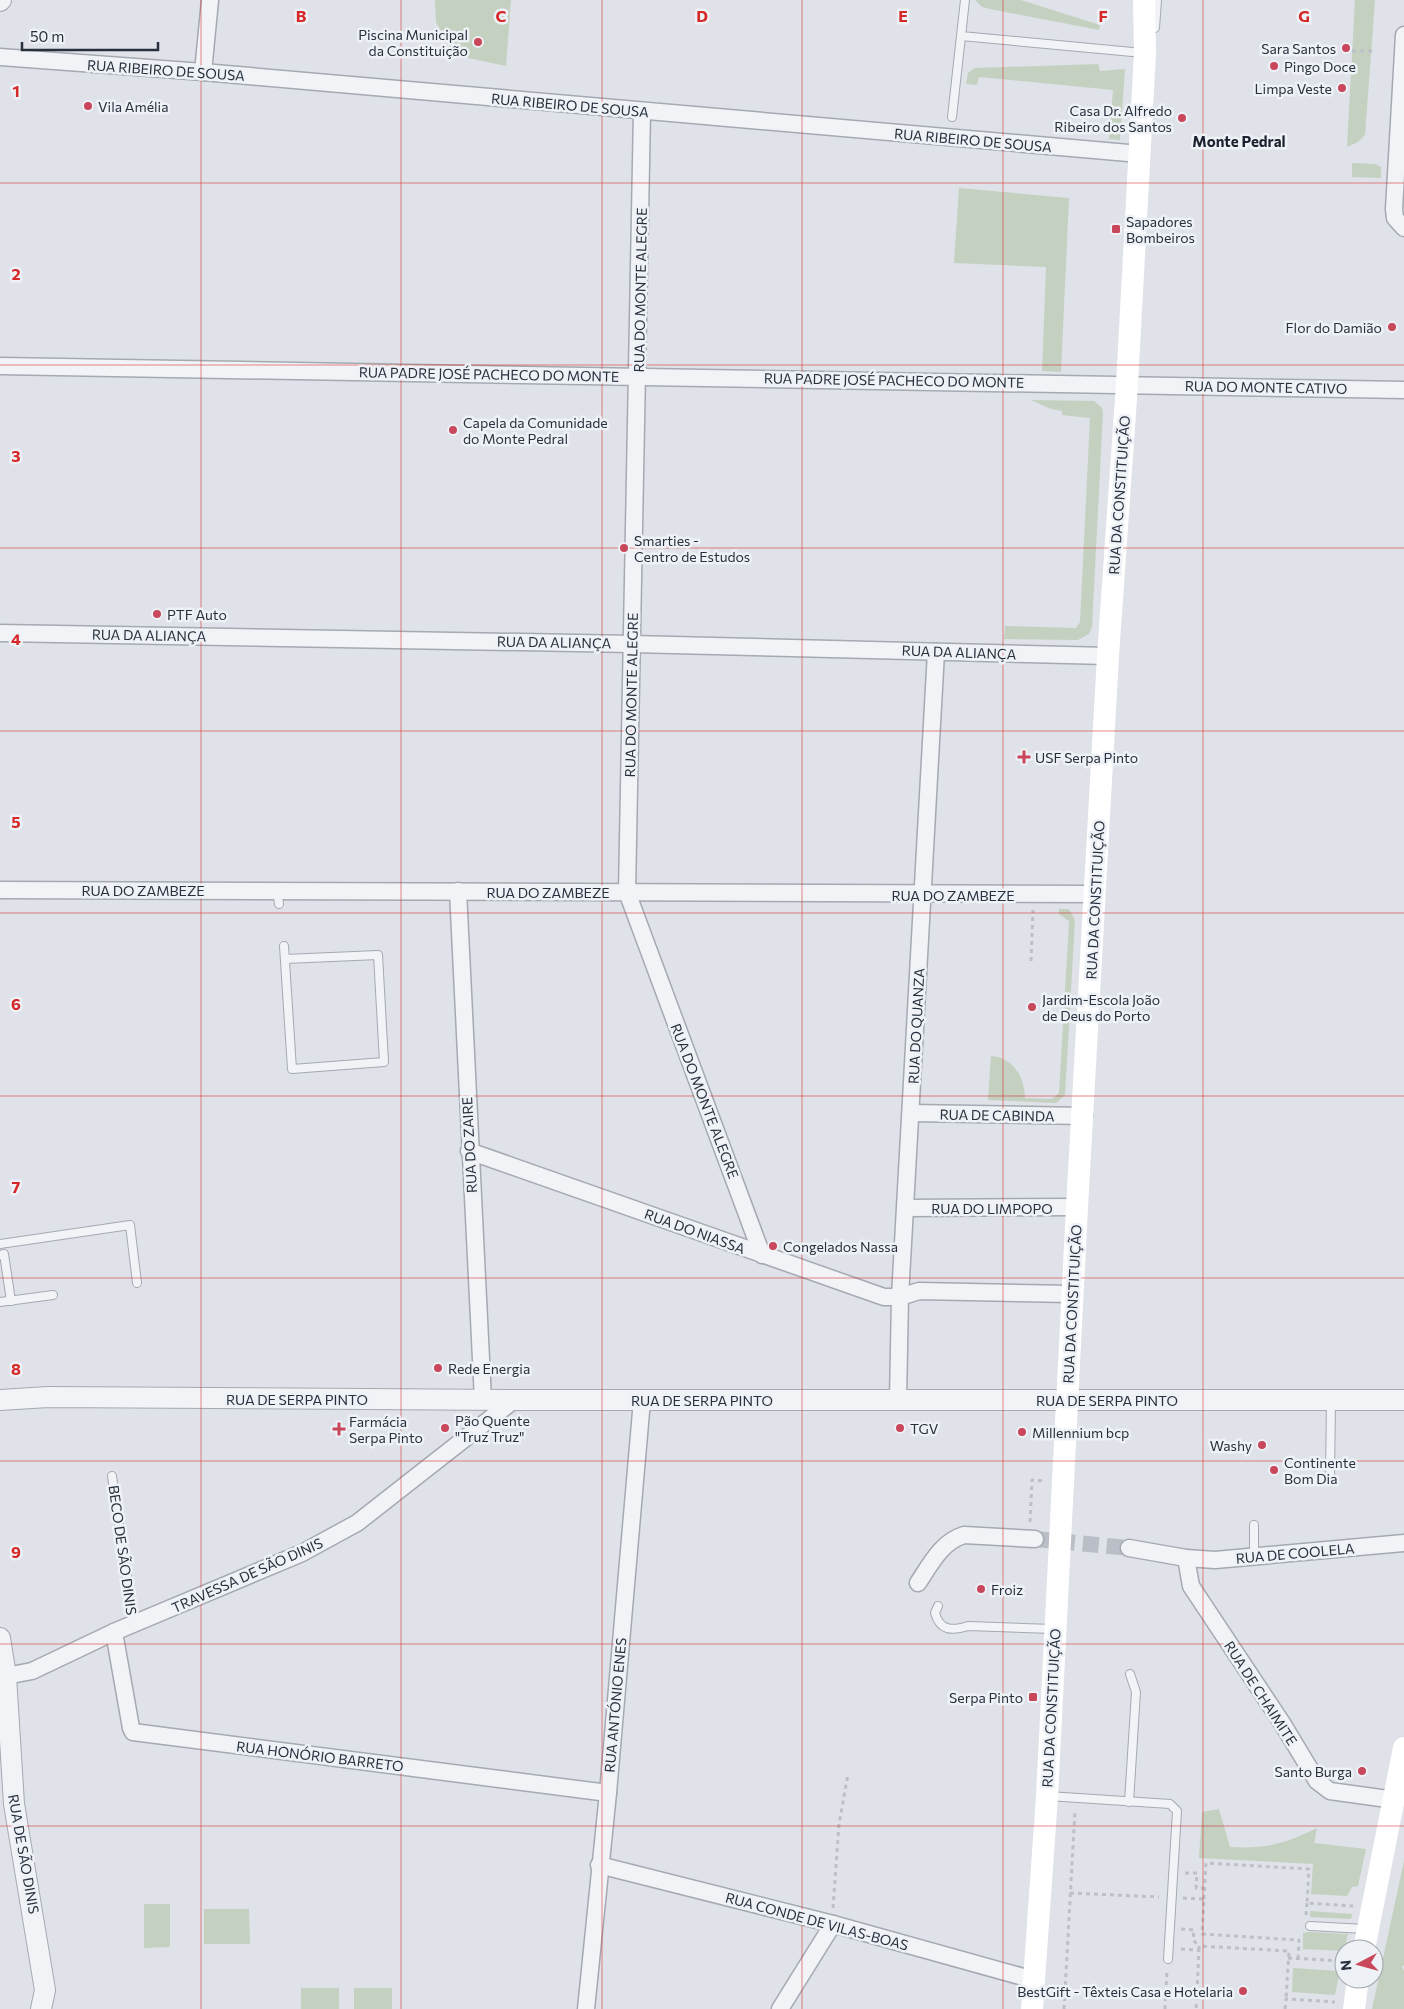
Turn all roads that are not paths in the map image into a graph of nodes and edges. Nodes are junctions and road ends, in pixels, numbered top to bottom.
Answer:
1 (210, 0) edge
2 (965, 0) edge
3 (1144, 0) edge
4 (1157, 0) edge
5 (1404, 35) edge
6 (961, 36) junction
7 (1151, 44) junction
8 (0, 57) edge
9 (203, 72) junction
10 (642, 111) junction
11 (952, 117) dead end
12 (1140, 154) junction
13 (1404, 228) edge
14 (0, 366) edge
15 (639, 376) junction
16 (1127, 384) junction
17 (1404, 390) edge
18 (0, 633) edge
19 (632, 644) junction
20 (936, 652) junction
21 (1108, 656) junction
22 (0, 890) edge
23 (458, 891) junction
24 (627, 892) junction
25 (1096, 894) junction
26 (923, 895) junction
27 (284, 946) dead end
28 (285, 959) junction
29 (911, 1113) junction
30 (1084, 1116) junction
31 (469, 1151) junction
32 (1077, 1207) junction
33 (906, 1208) junction
34 (0, 1244) edge
35 (0, 1255) edge
36 (762, 1255) junction
37 (137, 1282) dead end
38 (1072, 1294) junction
39 (53, 1295) dead end
40 (900, 1297) junction
41 (11, 1301) junction
42 (0, 1302) edge
43 (0, 1400) edge
44 (483, 1400) junction
45 (514, 1400) junction
46 (642, 1400) junction
47 (898, 1400) junction
48 (1331, 1400) junction
49 (1404, 1400) edge
50 (1067, 1401) junction
51 (112, 1476) dead end
52 (1330, 1477) dead end
53 (1254, 1525) dead end
54 (1035, 1539) tunnel mouth
55 (1404, 1543) edge
56 (1129, 1548) tunnel mouth
57 (1254, 1557) junction
58 (1186, 1558) junction
59 (918, 1583) dead end
60 (938, 1606) dead end
61 (134, 1624) junction
62 (1056, 1629) junction
63 (114, 1632) junction
64 (0, 1638) edge
65 (1130, 1674) dead end
66 (6, 1676) junction
67 (1404, 1748) edge
68 (608, 1793) junction
69 (1047, 1796) junction
70 (1395, 1800) junction
71 (1129, 1802) junction
72 (599, 1865) junction
73 (832, 1924) junction
74 (1310, 1926) dead end
75 (1366, 1939) edge
76 (1168, 1959) road end
77 (1034, 1980) junction
78 (1353, 1989) edge
79 (1344, 2006) edge
80 (41, 2009) edge
81 (586, 2009) edge
82 (780, 2009) edge
83 (1032, 2009) edge

1 - 9 street
2 - 6 lane
3 - 7 main road, RUA DA CONSTITUIÇÃO
4 - 7 lane
5 - 13 street
6 - 7 lane
6 - 11 lane
7 - 12 main road, RUA DA CONSTITUIÇÃO
8 - 9 street, RUA RIBEIRO DE SOUSA
9 - 10 street, RUA RIBEIRO DE SOUSA
10 - 12 street, RUA RIBEIRO DE SOUSA
10 - 15 street, RUA DO MONTE ALEGRE
12 - 16 main road, RUA DA CONSTITUIÇÃO
14 - 15 street, RUA PADRE JOSÉ PACHECO DO MONTE
15 - 16 street, RUA PADRE JOSÉ PACHECO DO MONTE
15 - 19 street, RUA DO MONTE ALEGRE
16 - 17 street, RUA DO MONTE CATIVO
16 - 21 main road, RUA DA CONSTITUIÇÃO
18 - 19 street, RUA DA ALIANÇA
19 - 20 street, RUA DA ALIANÇA
19 - 24 street, RUA DO MONTE ALEGRE
20 - 21 street, RUA DA ALIANÇA
20 - 26 street, RUA DO QUANZA
21 - 25 main road, RUA DA CONSTITUIÇÃO
22 - 23 street, RUA DO ZAMBEZE
23 - 24 street, RUA DO ZAMBEZE
23 - 31 street, RUA DO ZAIRE
24 - 26 street, RUA DO ZAMBEZE
24 - 36 street, RUA DO MONTE ALEGRE
25 - 26 street, RUA DO ZAMBEZE
25 - 30 main road, RUA DA CONSTITUIÇÃO
26 - 29 street, RUA DO QUANZA
27 - 28 lane
28 - 28 lane
29 - 30 street, RUA DE CABINDA
29 - 33 street, RUA DO QUANZA
30 - 32 main road, RUA DA CONSTITUIÇÃO
31 - 36 street, RUA DO NIASSA
31 - 44 street, RUA DO ZAIRE
32 - 33 street, RUA DO LIMPOPO
32 - 38 main road, RUA DA CONSTITUIÇÃO
33 - 40 street, RUA DO QUANZA
34 - 37 lane
35 - 41 lane
36 - 40 street, RUA DO NIASSA
38 - 40 street, RUA DO NIASSA
38 - 50 main road, RUA DA CONSTITUIÇÃO
39 - 41 lane
40 - 47 street, RUA DO QUANZA
41 - 42 lane
43 - 44 street, RUA DE SERPA PINTO
44 - 45 street, RUA DE SERPA PINTO
45 - 46 street, RUA DE SERPA PINTO
45 - 61 street, TRAVESSA DE SÃO DINIS
46 - 47 street, RUA DE SERPA PINTO
46 - 68 street, RUA ANTÓNIO ENES
47 - 50 street, RUA DE SERPA PINTO
48 - 49 street, RUA DE SERPA PINTO
48 - 50 street, RUA DE SERPA PINTO
48 - 52 lane
50 - 62 main road, RUA DA CONSTITUIÇÃO
51 - 61 lane, BECO DE SÃO DINIS
53 - 57 lane
54 - 59 street
55 - 57 street, RUA DE COOLELA
56 - 58 street, RUA DE COOLELA
57 - 58 street, RUA DE COOLELA
58 - 70 street, RUA DE CHAIMITE
60 - 62 lane
61 - 63 street, TRAVESSA DE SÃO DINIS
62 - 69 main road, RUA DA CONSTITUIÇÃO
63 - 66 street, TRAVESSA DE SÃO DINIS
63 - 68 street, RUA HONÓRIO BARRETO
64 - 66 street, RUA DE SÃO DINIS
65 - 71 lane
66 - 80 street, RUA DE SÃO DINIS
67 - 70 main road
68 - 72 street, RUA ANTÓNIO ENES
69 - 71 lane
69 - 77 main road, RUA DA CONSTITUIÇÃO
70 - 75 main road
71 - 76 lane
72 - 73 street, RUA CONDE DE VILAS-BOAS
72 - 81 street, RUA ANTÓNIO ENES
73 - 77 street, RUA CONDE DE VILAS-BOAS
73 - 82 street
74 - 75 lane
77 - 83 main road, RUA DA CONSTITUIÇÃO
78 - 79 main road

